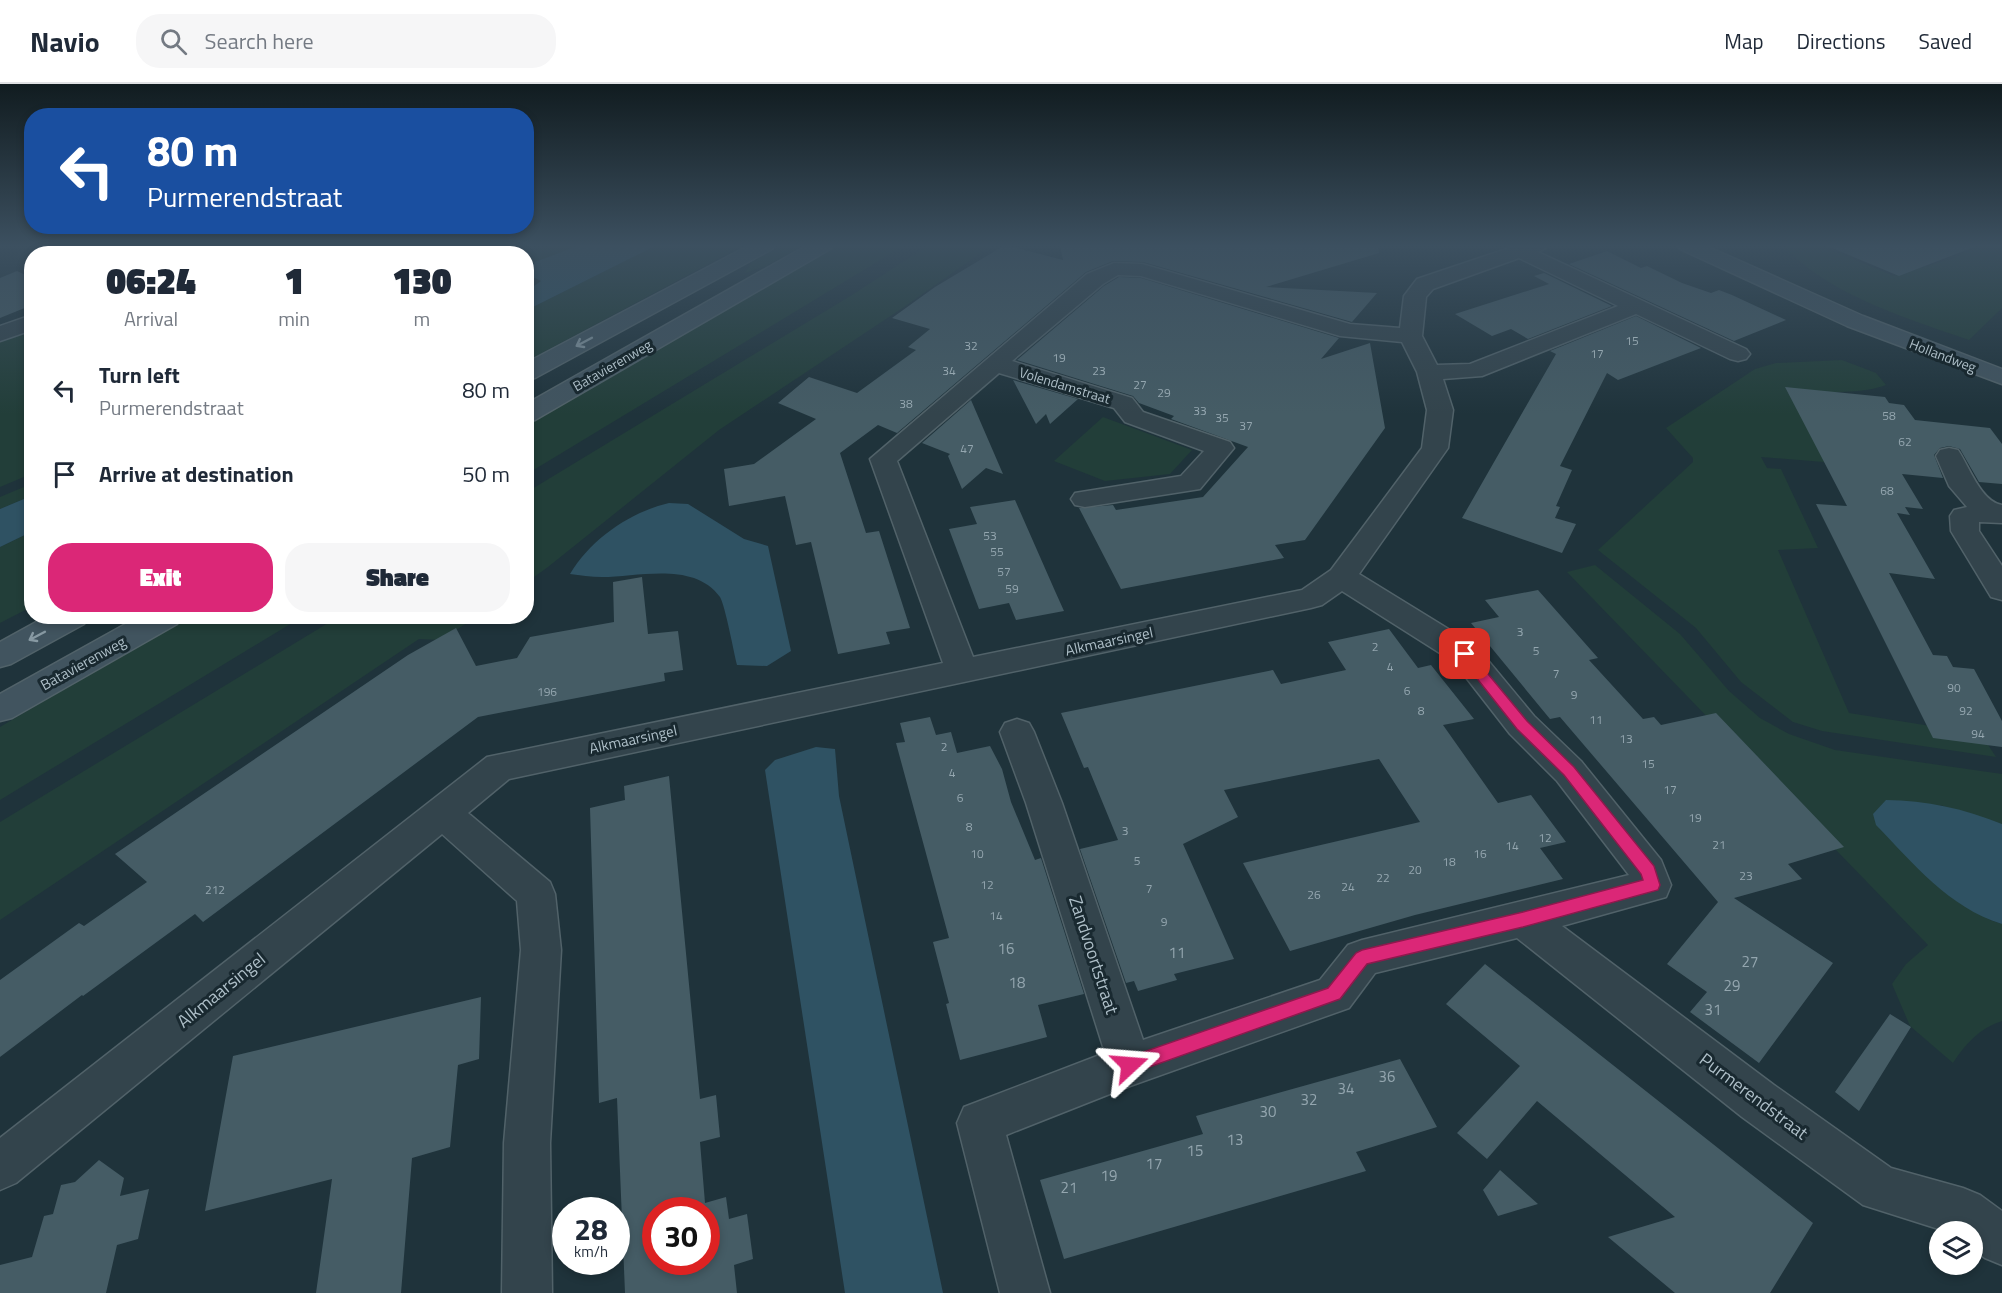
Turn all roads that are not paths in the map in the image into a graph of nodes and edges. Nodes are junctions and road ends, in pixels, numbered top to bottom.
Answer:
1 (660, 301) edge
2 (724, 301) edge
3 (1069, 301) edge
4 (1248, 301) edge
5 (1414, 301) edge
6 (1628, 301) edge
7 (1811, 301) edge
8 (1637, 306) junction
9 (24, 325) edge
10 (0, 334) edge
11 (1410, 336) junction
12 (1738, 354) dead end
13 (996, 364) junction
14 (534, 369) edge
15 (1428, 372) junction
16 (2002, 377) edge
17 (534, 410) edge
18 (1949, 456) dead end
19 (1085, 499) dead end
20 (1995, 513) edge
21 (1342, 577) junction
22 (2002, 590) edge
23 (58, 624) edge
24 (152, 624) edge
25 (0, 656) edge
26 (962, 671) junction
27 (0, 709) edge
28 (1017, 732) dead end
29 (442, 813) junction
30 (1523, 919) junction
31 (1130, 1065) junction
32 (0, 1167) edge
33 (2002, 1241) edge
34 (526, 1293) edge
35 (1025, 1293) edge

1 -> 14 main road
2 - 17 main road, Batavierenweg
3 - 13 street, Volendamstraat
4 - 11 street, Volendamstraat
5 - 11 street
6 - 8 street
7 - 16 main road, Hollandweg
8 - 12 street
8 - 15 street
9 - 10 street
11 - 15 street, Alkmaarsingel
13 - 19 street, Volendamstraat
13 - 26 street, Volendamstraat
15 - 21 street, Alkmaarsingel
18 - 20 street
20 - 22 street
21 - 26 street, Alkmaarsingel
21 - 30 street
23 -> 25 main road
24 - 27 main road, Batavierenweg
26 - 29 street, Alkmaarsingel
28 - 31 street, Zandvoortstraat
29 - 32 street, Alkmaarsingel
29 - 34 street
30 - 31 street
30 - 33 street, Purmerendstraat
31 - 35 street

